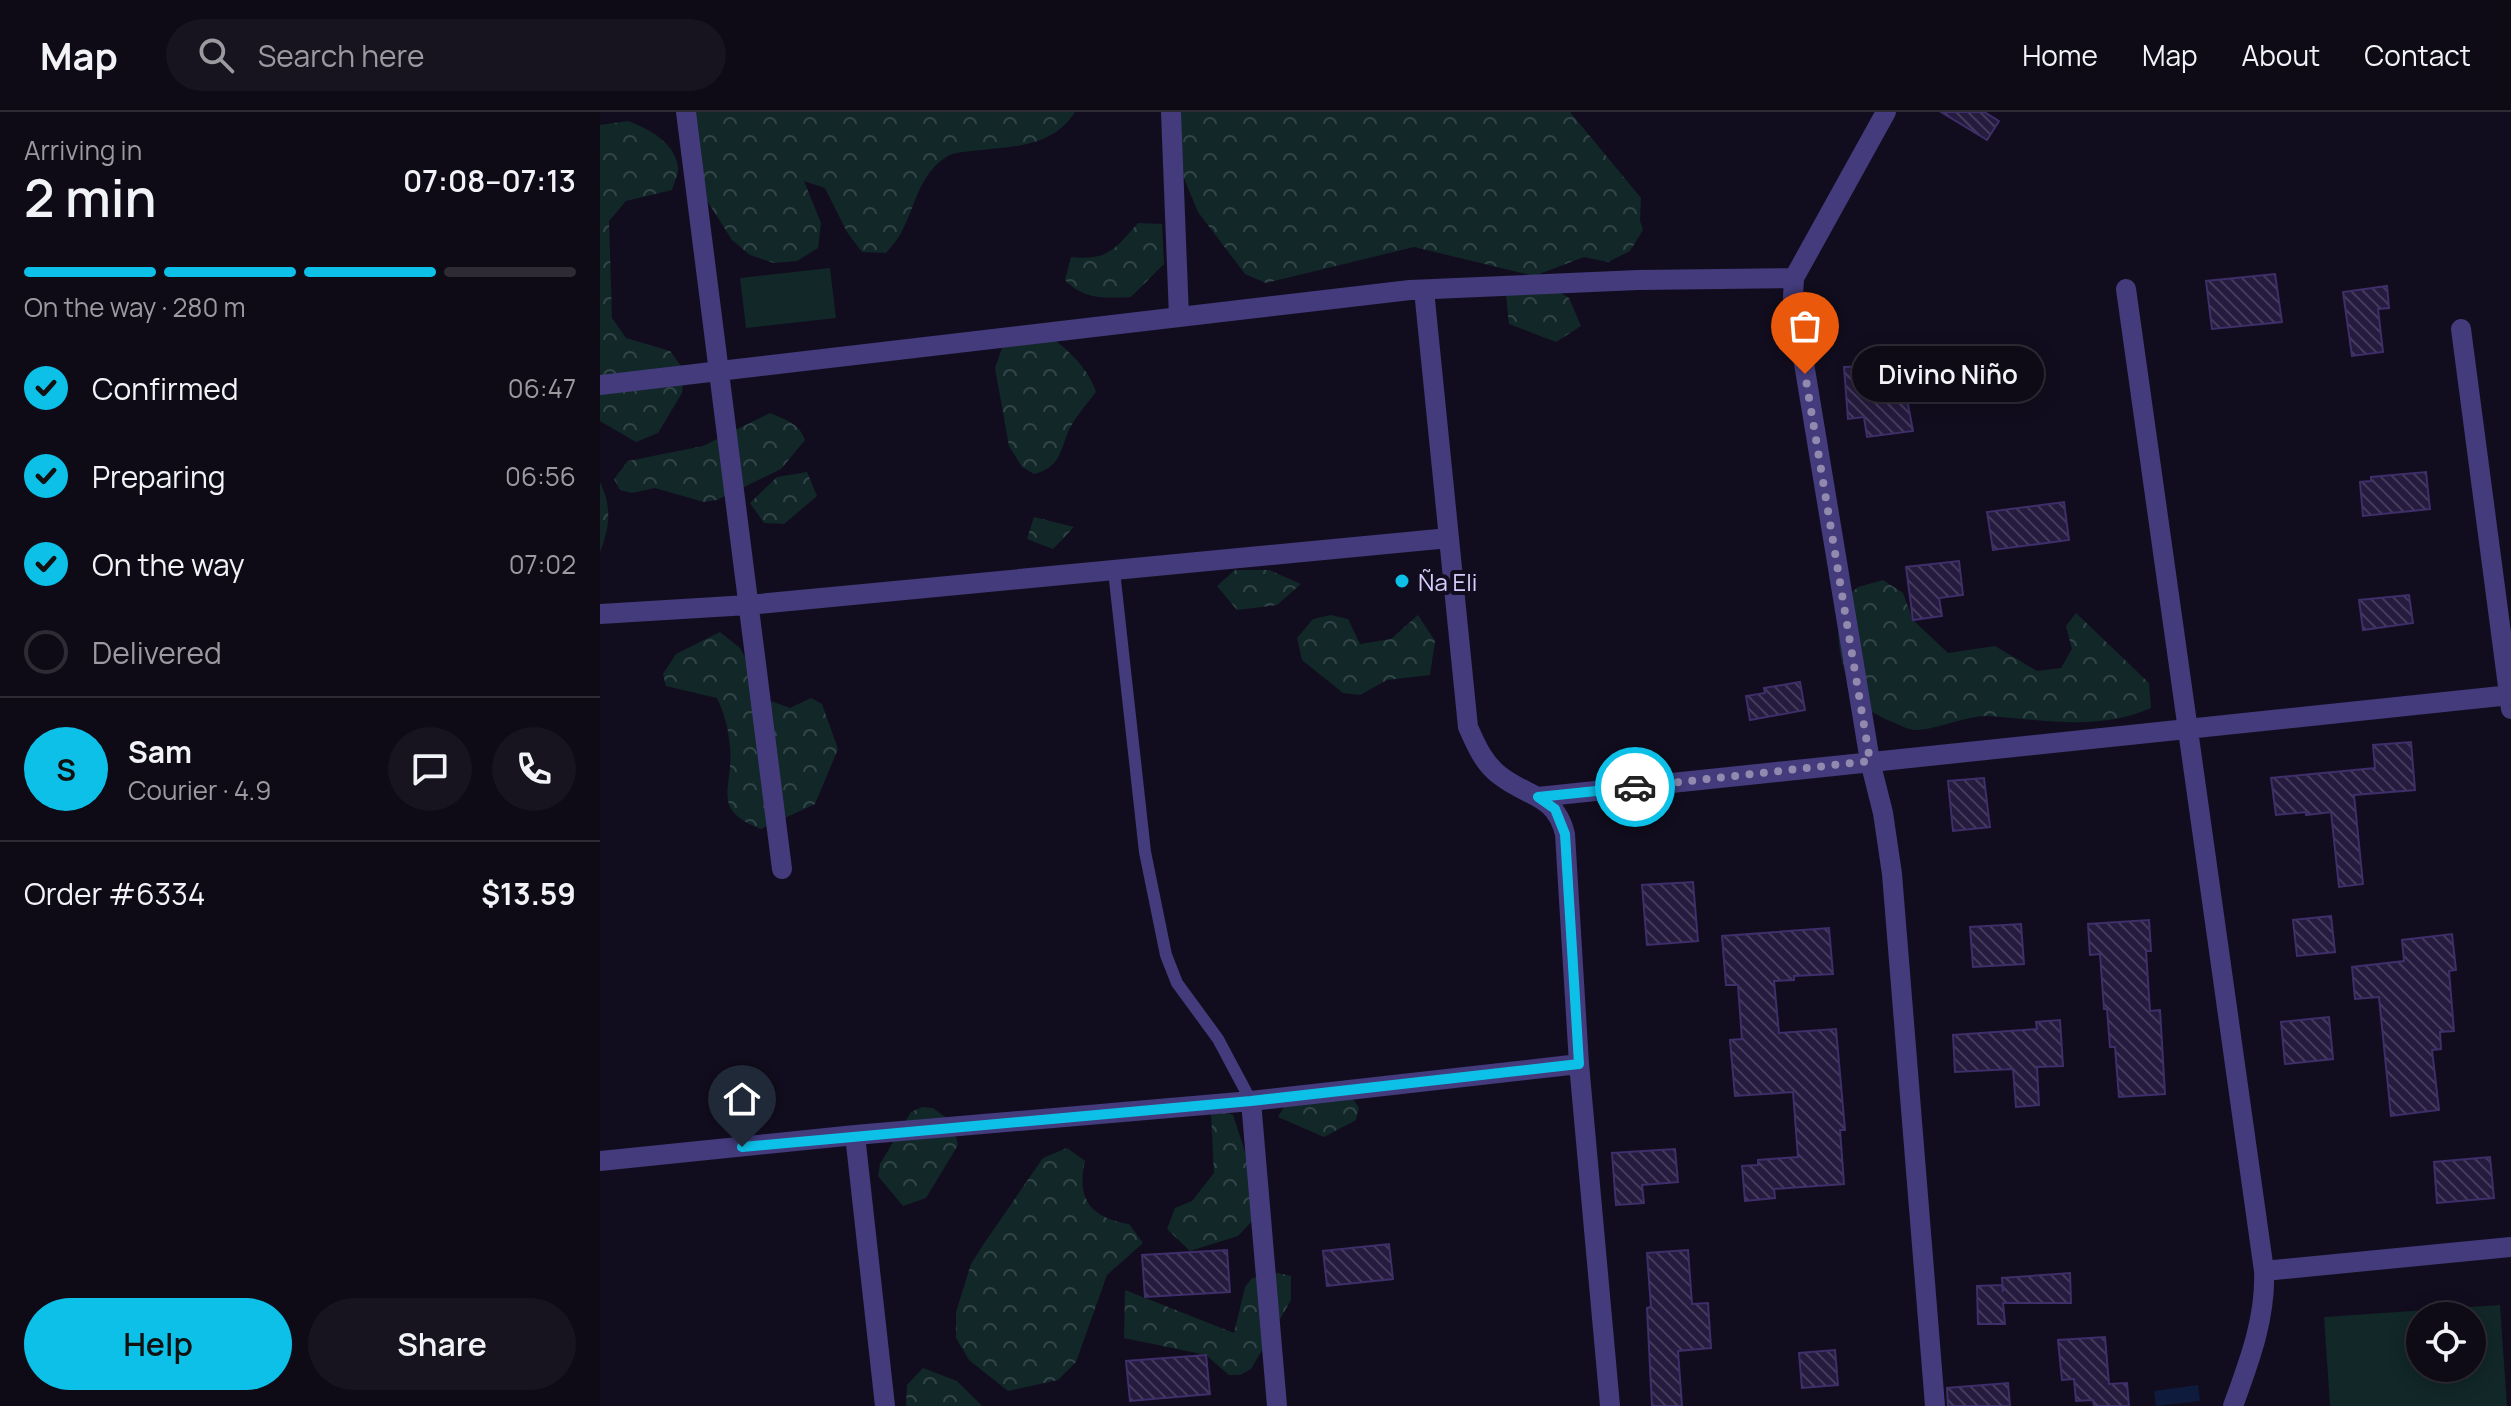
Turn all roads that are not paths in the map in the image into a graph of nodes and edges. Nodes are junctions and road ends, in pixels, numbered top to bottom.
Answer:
1 (686, 112) edge
2 (1171, 112) edge
3 (1886, 112) edge
4 (1795, 276) junction
5 (2126, 289) dead end
6 (1424, 290) junction
7 (1179, 317) junction
8 (2461, 329) dead end
9 (719, 371) junction
10 (600, 385) edge
11 (1449, 538) junction
12 (1114, 571) junction
13 (748, 605) junction
14 (600, 614) edge
15 (2511, 699) edge
16 (2188, 728) junction
17 (1870, 761) junction
18 (1538, 797) junction
19 (782, 869) dead end
20 (1579, 1064) junction
21 (1251, 1101) junction
22 (855, 1135) junction
23 (600, 1161) edge
24 (2511, 1247) edge
25 (2264, 1271) junction
26 (885, 1406) edge
27 (1277, 1406) edge
28 (1610, 1406) edge
29 (1935, 1406) edge
30 (2233, 1406) edge

1 - 9 street
2 - 7 street
3 - 4 street
4 - 6 street
4 - 17 street
5 - 16 street
6 - 7 street
6 - 11 street
7 - 9 street
8 - 15 street
9 - 10 street
9 - 13 street
11 - 12 street
11 - 18 street
12 - 13 street
12 - 21 lane
13 - 14 street
13 - 19 street
15 - 16 street
16 - 17 street
16 - 25 street
17 - 18 street
17 - 29 street
18 - 20 street
20 - 21 street
20 - 28 street
21 - 22 street
21 - 27 street
22 - 23 street
22 - 26 street
24 - 25 street
25 - 30 street

